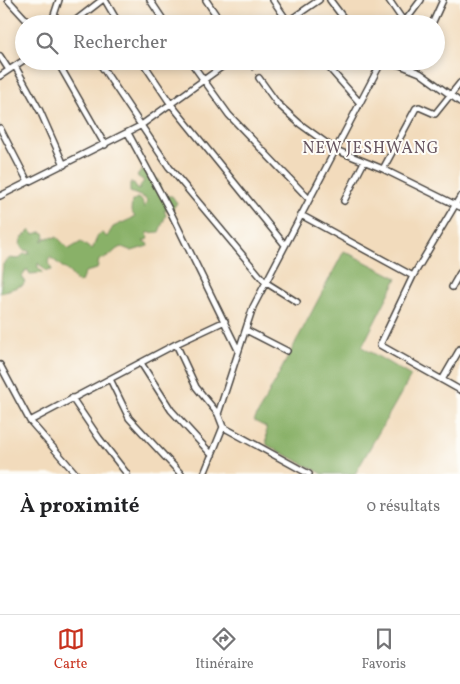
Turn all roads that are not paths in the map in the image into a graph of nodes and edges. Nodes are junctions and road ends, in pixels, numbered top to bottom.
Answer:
1 (8, 0) edge
2 (59, 0) edge
3 (104, 0) edge
4 (150, 0) edge
5 (206, 0) edge
6 (273, 0) edge
7 (319, 0) edge
8 (330, 0) edge
9 (389, 0) edge
10 (421, 0) edge
11 (443, 0) edge
12 (22, 15) edge
13 (54, 15) edge
14 (84, 15) edge
15 (113, 15) edge
16 (160, 15) edge
17 (216, 15) edge
18 (282, 15) edge
19 (298, 15) edge
20 (341, 15) edge
21 (399, 15) edge
22 (410, 15) edge
23 (436, 15) edge
24 (0, 56) edge
25 (15, 66) edge
26 (9, 70) junction
27 (17, 70) edge
28 (62, 70) edge
29 (104, 70) edge
30 (148, 70) edge
31 (195, 70) edge
32 (217, 70) edge
33 (331, 70) edge
34 (377, 70) edge
35 (413, 70) edge
36 (0, 76) edge
37 (259, 78) road end
38 (202, 81) junction
39 (460, 83) edge
40 (451, 94) junction
41 (360, 102) junction
42 (460, 102) edge
43 (170, 104) junction
44 (140, 126) junction
45 (0, 128) edge
46 (128, 133) junction
47 (105, 145) junction
48 (336, 150) junction
49 (364, 162) junction
50 (64, 165) junction
51 (383, 169) junction
52 (28, 182) junction
53 (0, 196) edge
54 (460, 196) edge
55 (309, 199) junction
56 (344, 201) dead end
57 (458, 206) edge
58 (301, 215) junction
59 (285, 245) junction
60 (460, 273) edge
61 (412, 276) junction
62 (265, 282) junction
63 (452, 287) dead end
64 (297, 302) dead end
65 (225, 321) junction
66 (246, 330) junction
67 (176, 344) junction
68 (460, 349) edge
69 (239, 350) junction
70 (287, 351) dead end
71 (141, 363) junction
72 (0, 365) edge
73 (110, 379) junction
74 (442, 380) junction
75 (460, 390) edge
76 (72, 398) junction
77 (218, 414) junction
78 (30, 422) junction
79 (223, 427) junction
80 (212, 454) junction
81 (76, 474) edge
82 (127, 474) edge
83 (181, 474) edge
84 (204, 474) edge
85 (309, 474) edge

1 - 12 street
2 - 13 street
3 - 14 street
3 - 15 street
4 - 16 street
5 - 17 street
6 - 18 street
7 - 19 street
8 - 20 street
9 - 21 street
10 - 22 street
11 - 23 street
24 - 26 street
25 - 26 street
26 - 36 street
27 - 50 street
28 - 47 street
29 - 44 street
30 - 43 street
31 - 38 street
32 - 38 street
33 - 41 street
34 - 41 street
35 - 40 street
37 - 48 street
38 - 43 street
38 - 55 street
39 - 40 street
40 - 42 street
40 - 51 street
41 - 48 street
43 - 44 street
43 - 59 street
44 - 46 street
44 - 62 street
45 - 52 street
46 - 47 street
46 - 65 street
47 - 50 street
48 - 49 street
48 - 55 street
49 - 51 street
49 - 56 street
50 - 52 street
51 - 57 street
52 - 53 street
54 - 57 street
55 - 58 street
57 - 61 street
58 - 59 street
58 - 61 street
59 - 62 street
60 - 63 street
61 - 74 street
62 - 64 street
62 - 66 street
65 - 67 street
65 - 69 street
66 - 69 street
66 - 70 street
67 - 71 street
67 - 77 street
68 - 74 street
69 - 77 street
71 - 73 street
71 - 80 street
72 - 78 street
73 - 76 street
73 - 83 street
74 - 75 street
76 - 78 street
76 - 82 street
77 - 79 street
78 - 81 street
79 - 80 street
79 - 85 street
80 - 84 street

